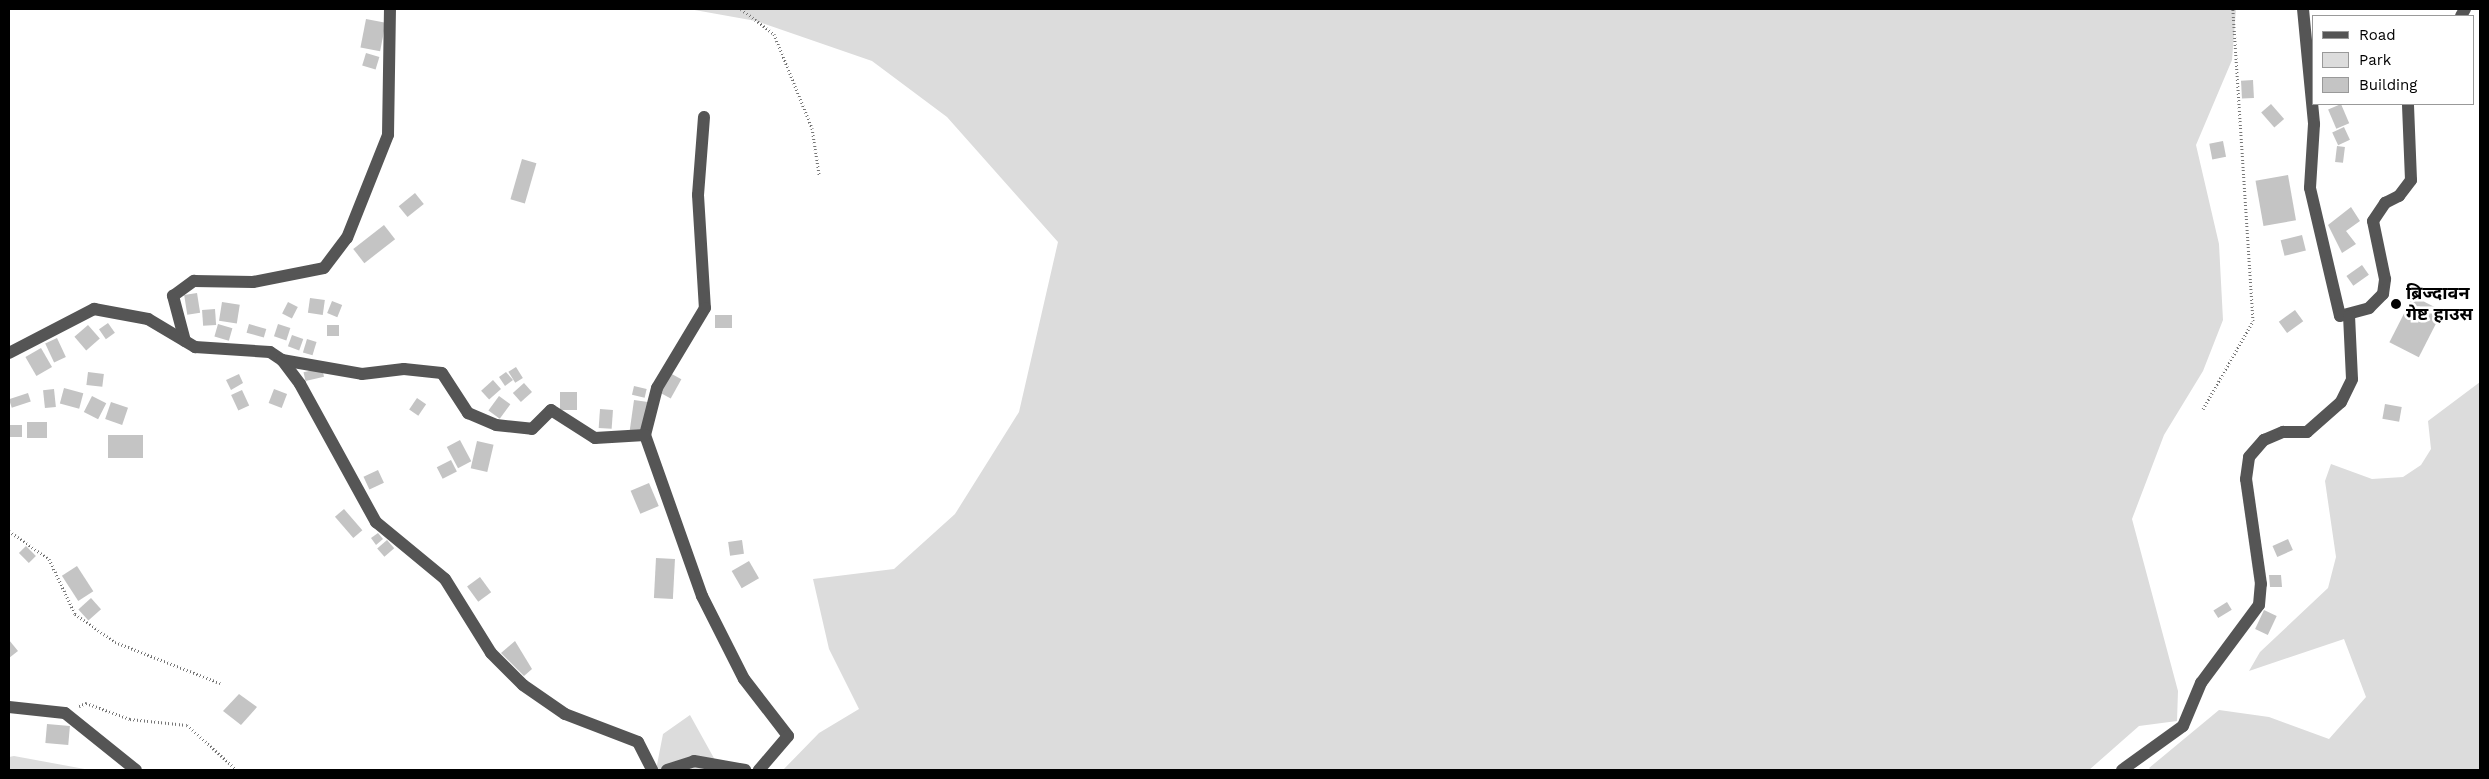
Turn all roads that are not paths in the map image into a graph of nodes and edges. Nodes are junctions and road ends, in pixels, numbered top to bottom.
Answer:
1 (390, 9) edge
2 (2303, 9) edge
3 (2312, 103) edge
4 (2312, 105) edge
5 (2408, 105) edge
6 (704, 117) dead end
7 (2349, 316) junction
8 (185, 341) junction
9 (9, 353) edge
10 (282, 360) junction
11 (645, 435) junction
12 (9, 706) edge
13 (136, 770) edge
14 (652, 770) edge
15 (667, 770) edge
16 (745, 770) edge
17 (759, 770) edge
18 (2122, 770) edge

1 - 8 street
2 - 3 street
4 - 7 street
5 - 7 street
6 - 11 street
7 - 18 street
8 - 9 street
8 - 10 street
10 - 11 street
10 - 14 street
11 - 17 street
12 - 13 street
15 - 16 street

